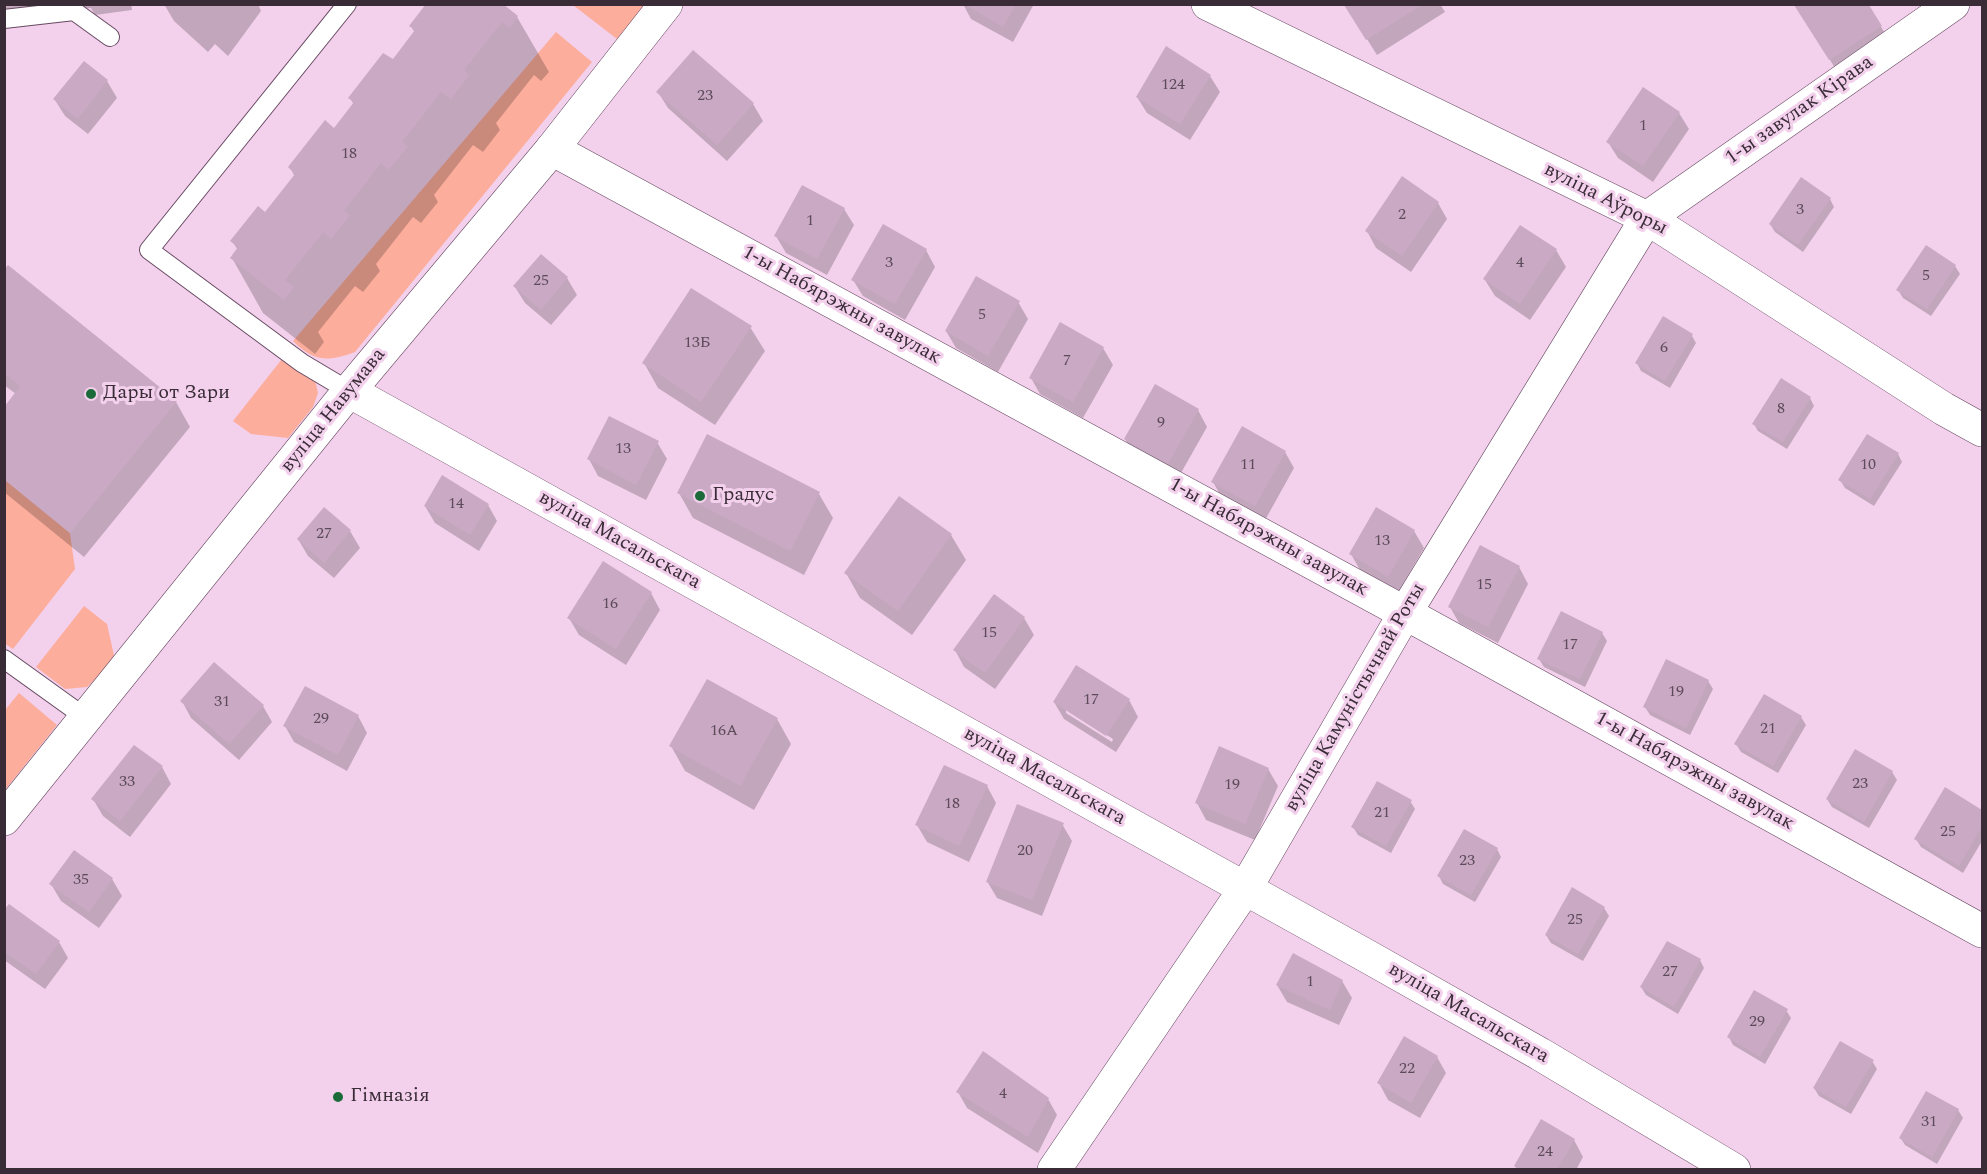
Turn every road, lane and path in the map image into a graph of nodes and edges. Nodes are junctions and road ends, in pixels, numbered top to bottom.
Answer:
1 (347, 4) edge
2 (666, 4) edge
3 (1208, 4) edge
4 (1953, 4) edge
5 (4, 19) edge
6 (110, 37) dead end
7 (552, 149) junction
8 (1647, 218) junction
9 (349, 391) junction
10 (1983, 430) edge
11 (1405, 613) junction
12 (4, 659) edge
13 (86, 718) junction
14 (4, 819) edge
15 (1245, 889) junction
16 (1983, 931) edge
17 (1054, 1170) edge
18 (1734, 1170) edge

1 - 9 lane
2 - 7 street, вуліца Навумава
3 - 8 street, вуліца Аўроры
4 - 8 street, 1-ы завулак Кірава
5 - 6 lane
7 - 9 street, вуліца Навумава
7 - 11 street, 1-ы Набярэжны завулак
8 - 10 street, вуліца Аўроры
8 - 11 street, вуліца Камуністычнай Роты
9 - 13 street, вуліца Навумава
9 - 15 street, вуліца Масальскага
11 - 15 street, вуліца Камуністычнай Роты
11 - 16 street, 1-ы Набярэжны завулак
12 - 13 lane
13 - 14 street, вуліца Навумава
15 - 17 street, вуліца Камуністычнай Роты
15 - 18 street, вуліца Масальскага

